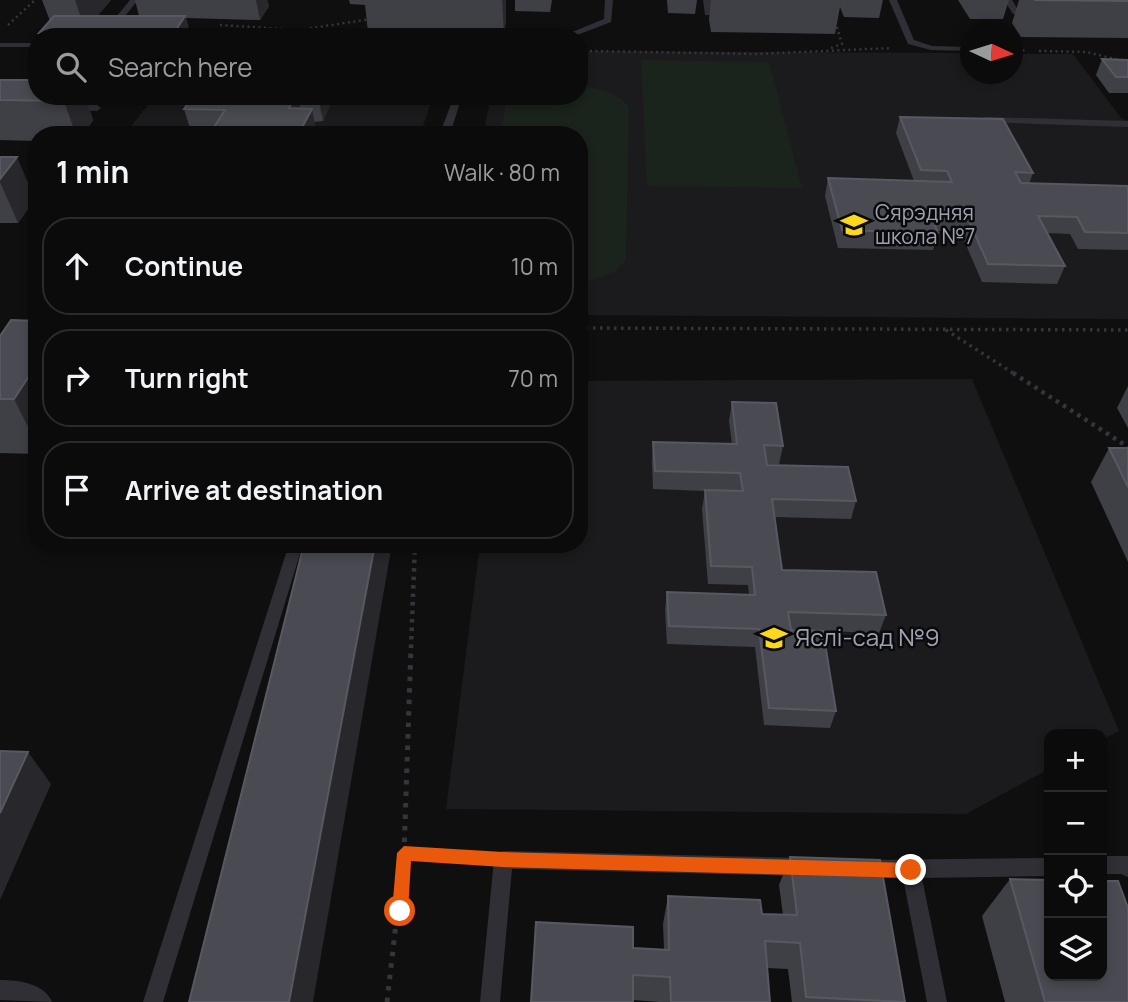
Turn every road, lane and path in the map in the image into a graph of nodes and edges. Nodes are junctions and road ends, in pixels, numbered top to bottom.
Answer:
1 (35, 0) edge
2 (134, 0) edge
3 (609, 0) edge
4 (707, 0) edge
5 (893, 0) edge
6 (1008, 0) edge
7 (734, 13) dead end
8 (1042, 13) dead end
9 (382, 15) dead end
10 (830, 18) dead end
11 (220, 25) dead end
12 (111, 28) edge
13 (267, 28) edge
14 (314, 28) edge
15 (587, 28) edge
16 (0, 33) edge
17 (0, 45) edge
18 (28, 45) edge
19 (921, 46) junction
20 (960, 48) edge
21 (588, 50) edge
22 (1023, 50) edge
23 (824, 51) junction
24 (1128, 62) edge
25 (455, 105) edge
26 (55, 107) dead end
27 (97, 108) dead end
28 (977, 119) edge
29 (1128, 124) edge
30 (448, 126) edge
31 (0, 184) edge
32 (28, 185) edge
33 (588, 328) edge
34 (945, 329) junction
35 (1128, 330) edge
36 (1128, 447) edge
37 (293, 553) edge
38 (415, 553) edge
39 (404, 853) junction
40 (503, 860) junction
41 (1107, 865) edge
42 (1044, 867) edge
43 (1128, 868) edge
44 (911, 870) junction
45 (0, 990) edge
46 (42, 1002) edge
47 (153, 1002) edge
48 (387, 1002) edge
49 (490, 1002) edge
50 (937, 1002) edge

1 - 16 path
2 - 12 lane
3 - 15 lane
4 - 7 lane
5 - 19 lane
6 - 8 lane
9 - 14 path
10 - 23 path
11 - 13 path
17 - 18 lane
19 - 20 lane
19 - 23 path
21 - 23 path
22 - 24 path
25 - 30 lane
26 - 27 lane
28 - 29 lane
31 - 32 lane
33 - 34 path
34 - 35 path
34 - 36 path
37 - 47 lane
38 - 39 path
39 - 40 path
39 - 48 path
40 - 44 lane
40 - 49 lane
41 - 43 lane
42 - 44 lane
44 - 50 lane
45 - 46 lane

